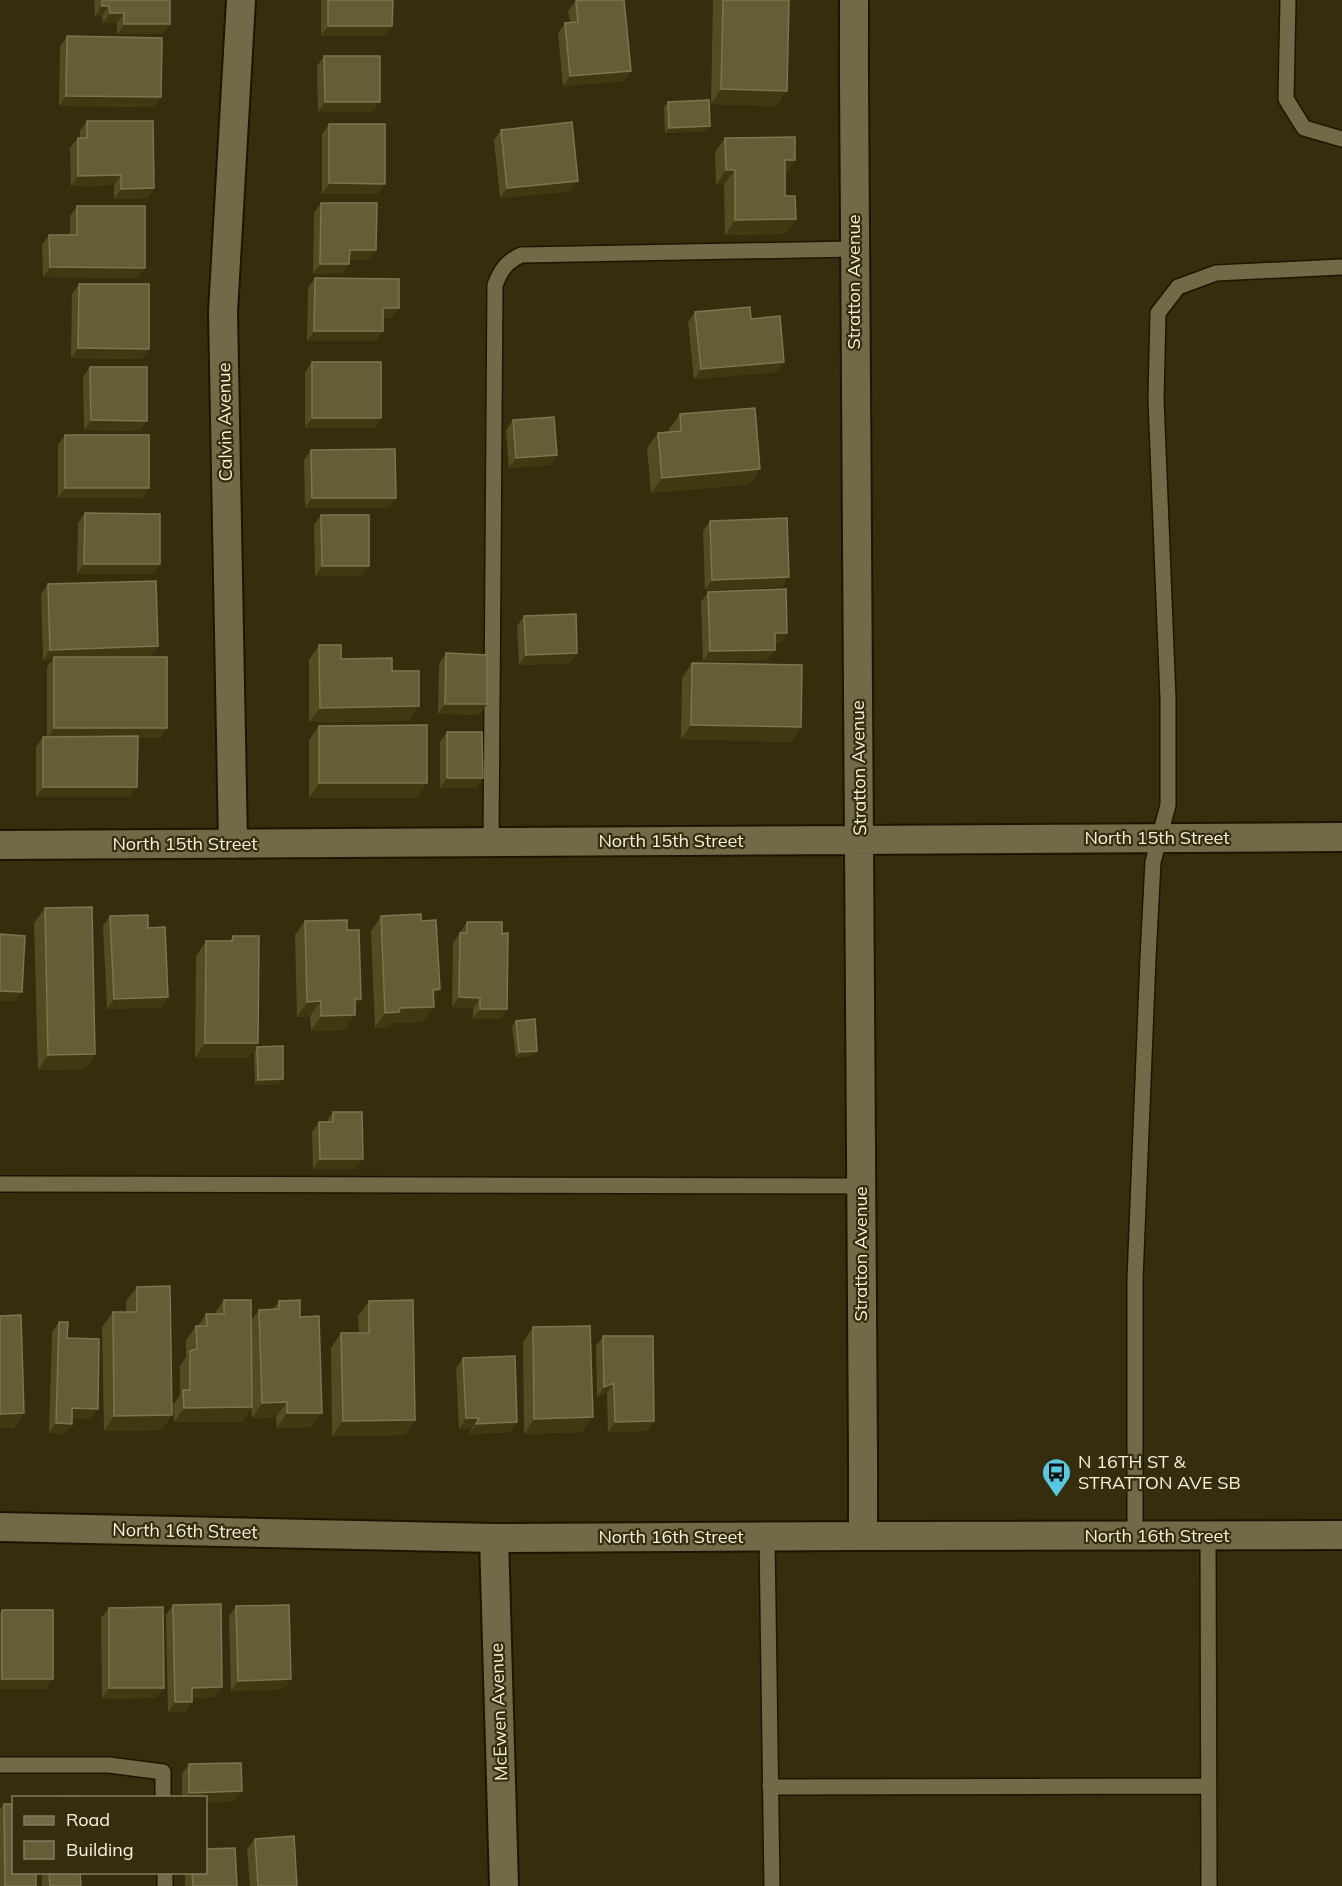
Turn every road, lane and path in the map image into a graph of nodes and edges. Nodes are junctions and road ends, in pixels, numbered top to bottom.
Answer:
1 (241, 0) edge
2 (854, 0) edge
3 (1288, 0) edge
4 (1342, 139) edge
5 (854, 249) junction
6 (1342, 267) edge
7 (1342, 837) edge
8 (1161, 838) junction
9 (860, 840) junction
10 (491, 842) junction
11 (233, 844) junction
12 (0, 845) edge
13 (0, 1184) edge
14 (861, 1186) junction
15 (0, 1527) edge
16 (1135, 1535) junction
17 (1342, 1535) edge
18 (767, 1536) junction
19 (862, 1536) junction
20 (1208, 1536) junction
21 (494, 1538) junction
22 (0, 1765) edge
23 (1208, 1786) junction
24 (770, 1787) junction
25 (163, 1796) edge
26 (504, 1886) edge
27 (772, 1886) edge
28 (1209, 1886) edge

1 - 11 street, Calvin Avenue
2 - 5 street, Stratton Avenue
3 - 4 lane
5 - 9 street, Stratton Avenue
5 - 10 lane
6 - 8 lane
7 - 8 street, North 15th Street
8 - 9 street, North 15th Street
8 - 16 lane
9 - 10 street, North 15th Street
9 - 14 street, Stratton Avenue
10 - 11 street, North 15th Street
11 - 12 street, North 15th Street
13 - 14 lane
14 - 19 street, Stratton Avenue
15 - 21 street, North 16th Street
16 - 19 street, North 16th Street
16 - 20 street, North 16th Street
17 - 20 street, North 16th Street
18 - 19 street, North 16th Street
18 - 21 street, North 16th Street
18 - 24 lane
20 - 23 lane
21 - 26 street, McEwen Avenue
22 - 25 lane
23 - 24 lane
23 - 28 lane
24 - 27 lane

